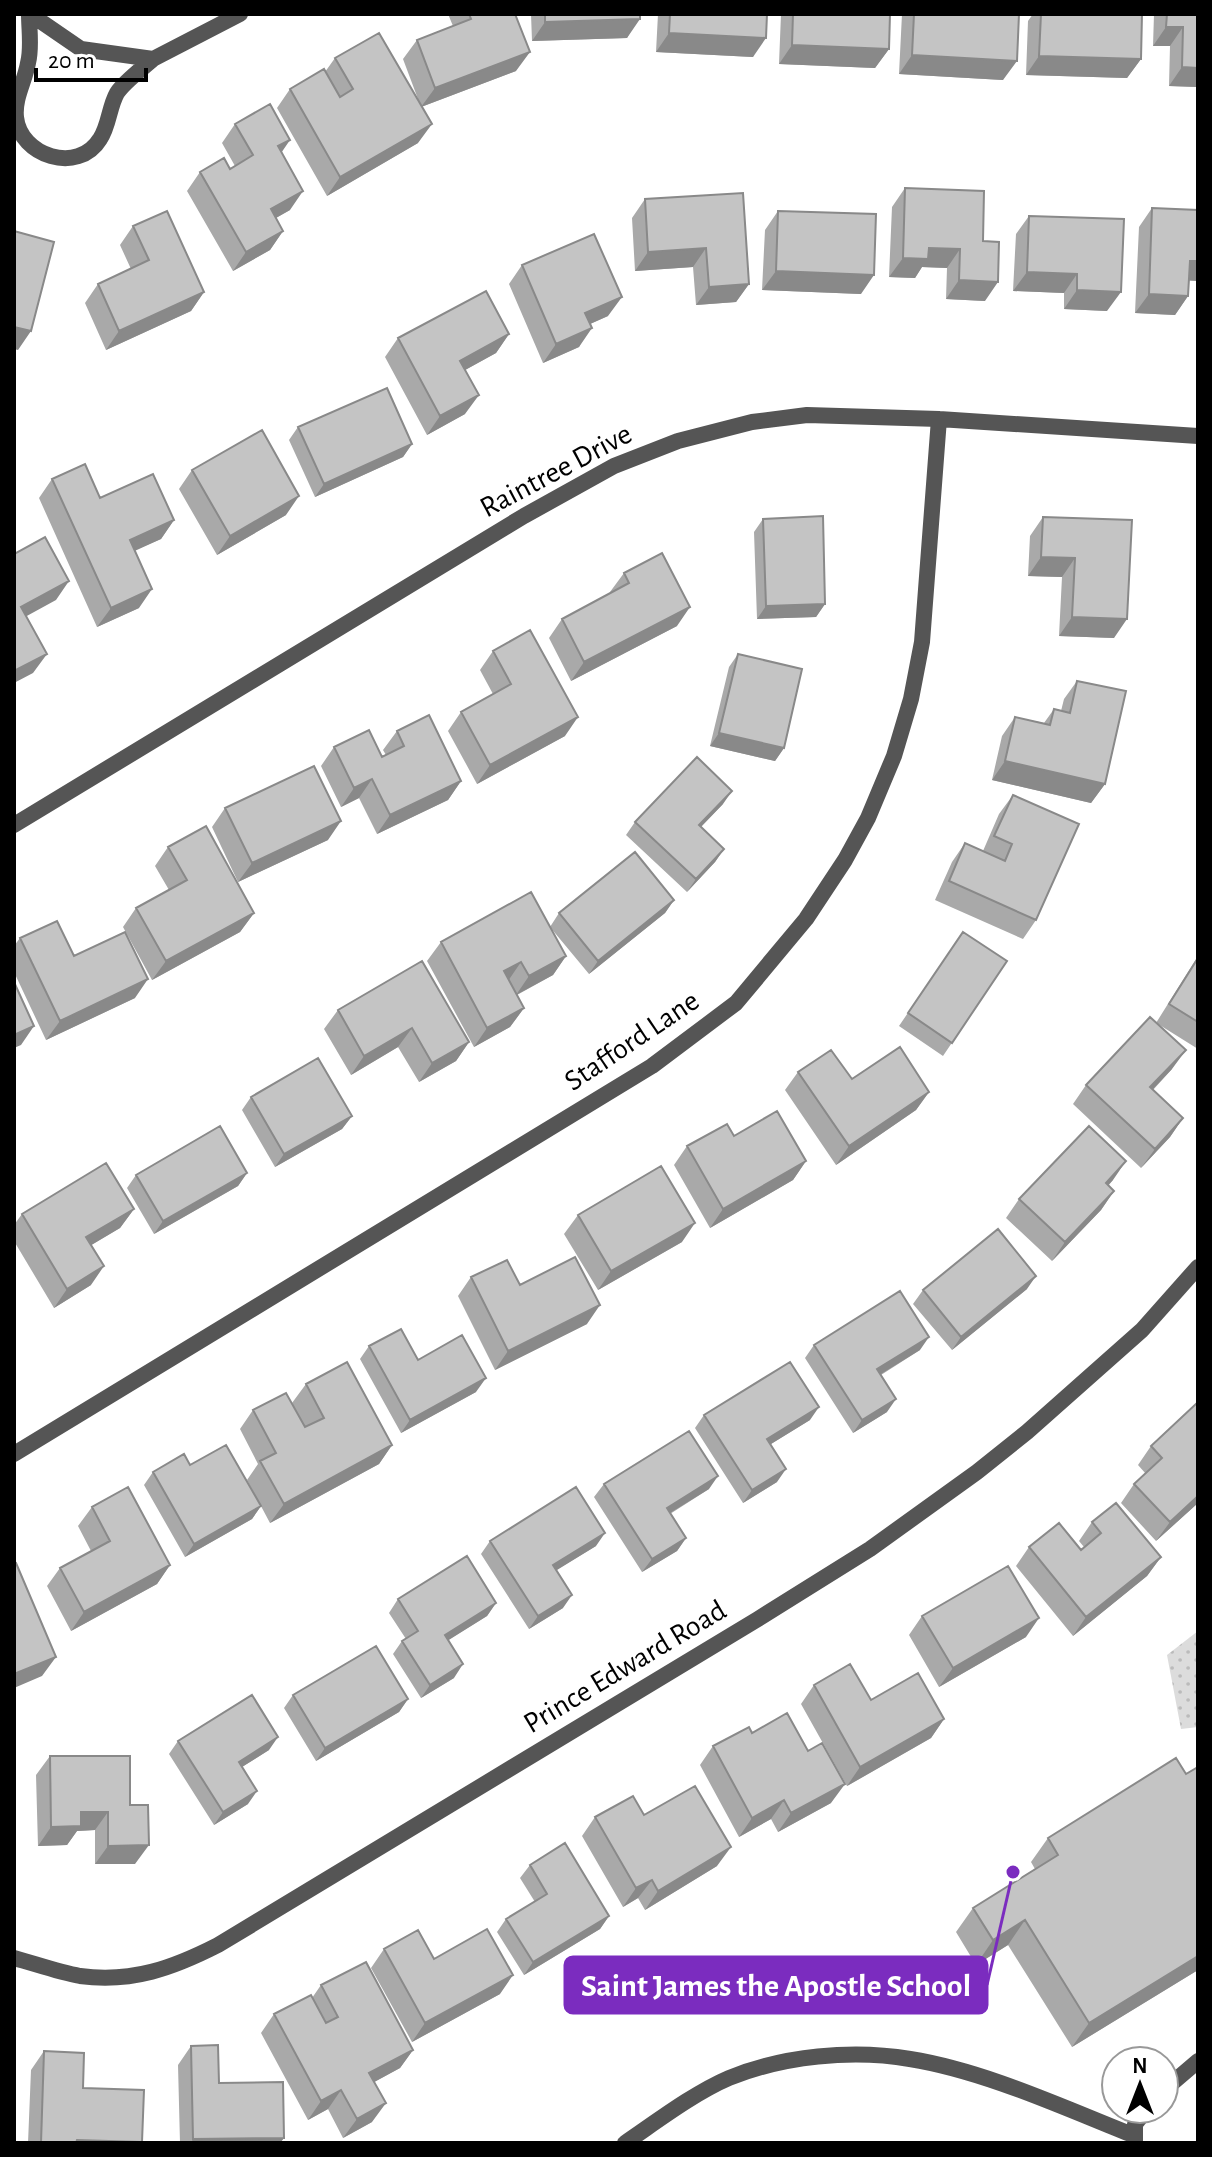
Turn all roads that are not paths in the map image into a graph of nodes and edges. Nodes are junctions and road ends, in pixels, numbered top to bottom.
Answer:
1 (30, 14) edge
2 (240, 14) edge
3 (153, 59) junction
4 (939, 419) junction
5 (1198, 436) edge
6 (14, 825) edge
7 (1198, 1267) edge
8 (14, 1454) edge
9 (14, 1958) edge
10 (1198, 2061) edge
11 (1180, 2076) edge
12 (1135, 2139) edge
13 (625, 2143) edge

1 - 3 street
1 - 3 street
2 - 3 street
4 - 5 street, Raintree Drive
4 - 6 street, Raintree Drive
4 - 8 street, Stafford Lane
7 - 9 street, Prince Edward Road
10 - 11 street
12 - 13 street

